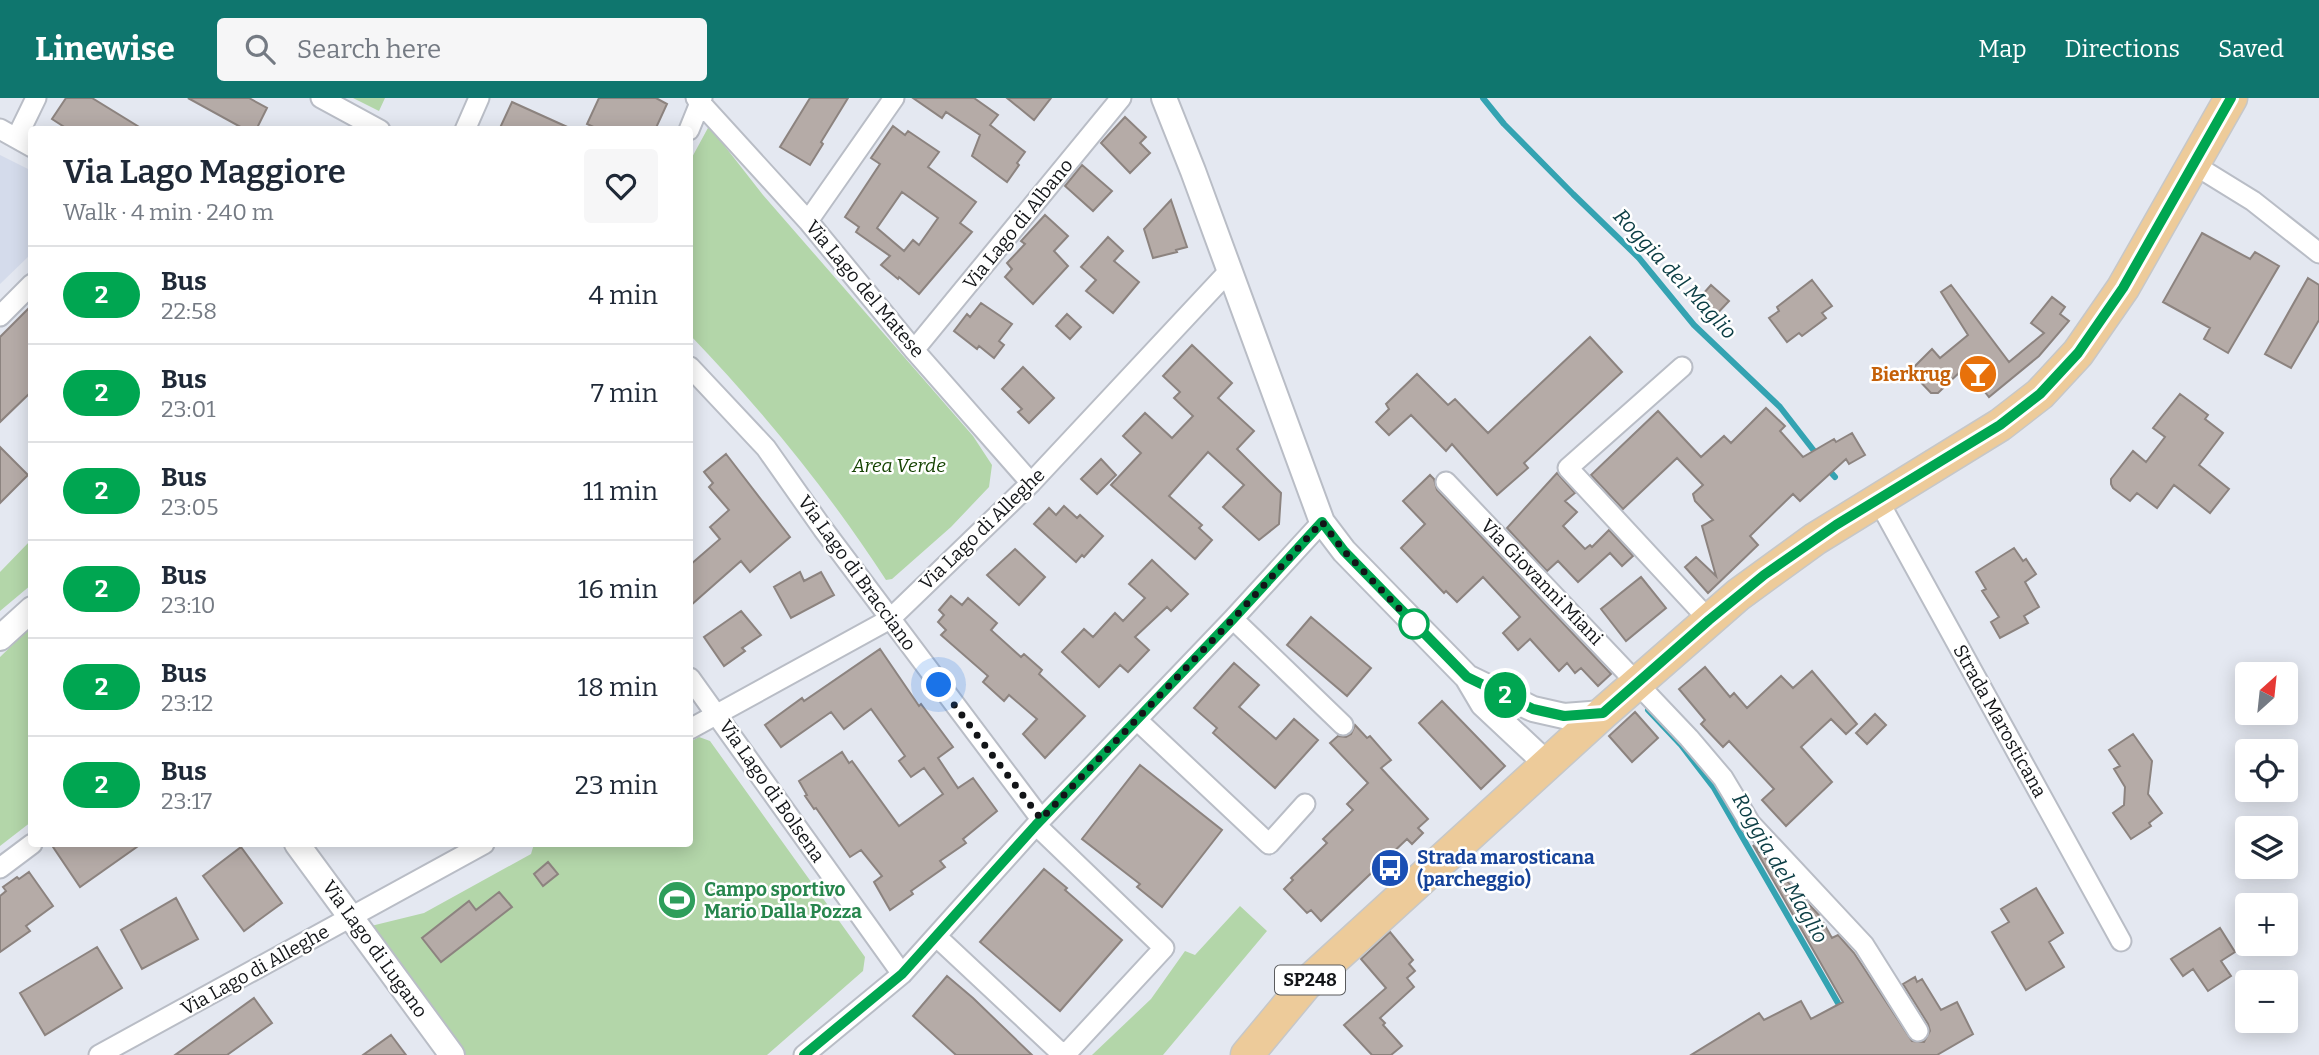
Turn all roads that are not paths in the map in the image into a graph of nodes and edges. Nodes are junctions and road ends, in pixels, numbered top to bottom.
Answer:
1 (36, 98) edge
2 (321, 98) edge
3 (478, 98) edge
4 (894, 98) edge
5 (1121, 98) edge
6 (1164, 98) edge
7 (2231, 98) edge
8 (700, 99) edge
9 (373, 126) edge
10 (467, 126) edge
11 (690, 126) edge
12 (16, 138) edge
13 (2193, 164) junction
14 (808, 220) junction
15 (2319, 253) edge
16 (1230, 270) junction
17 (28, 288) edge
18 (0, 316) edge
19 (914, 350) junction
20 (1682, 367) dead end
21 (693, 370) edge
22 (1446, 482) dead end
23 (1031, 483) junction
24 (1878, 500) junction
25 (1322, 522) junction
26 (28, 612) edge
27 (890, 619) junction
28 (1233, 619) junction
29 (1709, 620) junction
30 (0, 637) edge
31 (1467, 677) junction
32 (693, 682) edge
33 (1638, 683) junction
34 (1603, 713) junction
35 (717, 714) junction
36 (1137, 720) junction
37 (1343, 725) dead end
38 (693, 727) edge
39 (1548, 765) junction
40 (1305, 804) dead end
41 (1039, 822) junction
42 (28, 847) edge
43 (300, 847) edge
44 (479, 847) edge
45 (0, 867) edge
46 (351, 917) junction
47 (937, 937) junction
48 (2121, 941) dead end
49 (902, 974) junction
50 (1918, 1031) dead end
51 (99, 1055) edge
52 (452, 1055) edge
53 (804, 1055) edge
54 (1064, 1055) edge
55 (1247, 1055) edge

1 - 12 street
2 - 9 street
3 - 10 street
4 - 14 street
5 - 19 street, Via Lago di Albano
6 - 16 street
7 - 13 main road, SP248
8 - 11 street
8 - 14 street, Via Lago del Matese
13 - 15 street
13 - 24 main road, SP248
14 - 19 street, Via Lago del Matese
16 - 23 street, Via Lago di Alleghe
16 - 25 street
17 - 18 street
19 - 23 street, Via Lago del Matese
20 - 29 street
21 - 27 street, Via Lago di Bracciano
22 - 33 street, Via Giovanni Miani
23 - 27 street, Via Lago di Alleghe
24 - 29 main road, SP248
24 - 48 street, Strada Marosticana
25 - 28 street
25 - 31 street
26 - 30 street
27 - 35 street, Via Lago di Alleghe
27 - 41 street, Via Lago di Bracciano
28 - 36 street
28 - 37 street
29 - 33 main road, SP248
31 - 34 street
31 - 39 street
32 - 35 street, Via Lago di Bolsena
33 - 34 main road, SP248
33 - 50 street, Via Giovanni Miani
34 - 39 main road, SP248
35 - 38 street, Via Lago di Alleghe
35 - 49 street, Via Lago di Bolsena
36 - 40 street
36 - 41 street
39 - 55 main road, SP248
41 - 47 street
41 - 54 street, Via Lago di Bracciano
42 - 45 street
43 - 46 street, Via Lago di Lugano
44 - 46 street, Via Lago di Alleghe
46 - 51 street, Via Lago di Alleghe
46 - 52 street, Via Lago di Lugano
47 - 49 street
47 - 54 street
49 - 53 street

